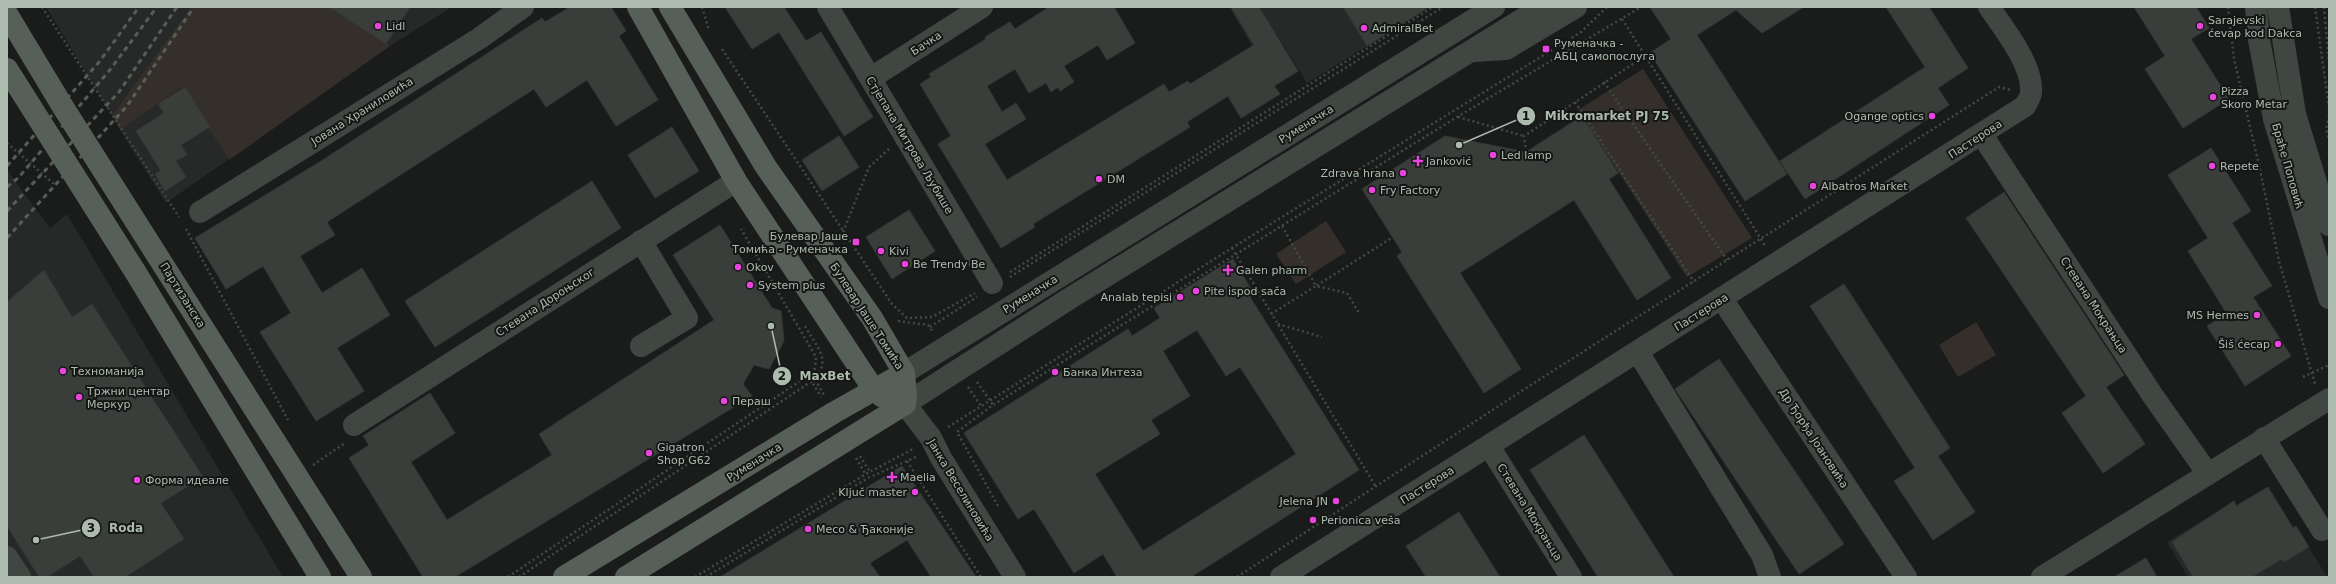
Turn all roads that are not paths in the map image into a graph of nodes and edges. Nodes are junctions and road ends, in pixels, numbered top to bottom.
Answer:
1 (523, 7) edge
2 (638, 7) edge
3 (670, 7) edge
4 (828, 7) edge
5 (982, 7) edge
6 (1494, 7) edge
7 (1542, 7) edge
8 (1576, 7) edge
9 (1989, 7) edge
10 (2256, 7) edge
11 (2278, 7) edge
12 (7, 14) edge
13 (1471, 51) junction
14 (7, 69) edge
15 (871, 78) junction
16 (1982, 135) junction
17 (736, 181) junction
18 (200, 212) dead end
19 (2329, 226) edge
20 (641, 240) junction
21 (994, 286) road end
22 (2329, 298) edge
23 (1722, 299) junction
24 (641, 346) dead end
25 (1638, 352) junction
26 (904, 373) junction
27 (874, 390) junction
28 (2325, 402) edge
29 (905, 404) junction
30 (354, 425) dead end
31 (2264, 438) junction
32 (1489, 446) junction
33 (2208, 474) junction
34 (2322, 530) dead end
35 (7, 557) edge
36 (20, 577) edge
37 (320, 577) edge
38 (361, 577) edge
39 (564, 577) edge
40 (626, 577) edge
41 (1015, 577) edge
42 (1281, 577) edge
43 (1571, 577) edge
44 (1770, 577) edge
45 (1906, 577) edge
46 (2042, 577) edge

1 - 18 street, Јована Храниловића
2 - 17 main road
3 - 26 main road, Булевар Јаше Томића
4 - 15 street, Стјепана Митрова Љубише
5 - 15 street, Бачка
6 - 26 street, Руменачка
7 - 13 street
8 - 13 street
9 - 16 street, Пастерова
10 - 22 street, Браће Поповић
11 - 19 street, Браће Поповић
12 - 38 main road, Партизанска
13 - 29 street
14 - 37 main road
15 - 21 street, Стјепана Митрова Љубише
16 - 23 street, Пастерова
16 - 33 street, Стевана Мокрањца
17 - 20 street, Стевана Дороњског
17 - 27 main road
20 - 24 street
20 - 30 street, Стевана Дороњског
23 - 25 street, Пастерова
23 - 45 street, Др Ђорђа Јоановића
25 - 32 street, Пастерова
25 - 44 street
26 - 27 main road, Руменачка
26 - 29 main road, Булевар Јаше Томића
27 - 29 main road
27 - 39 main road, Руменачка
28 - 31 street
29 - 40 main road
29 - 41 street, Јанка Веселиновића
31 - 33 street
31 - 34 street
32 - 42 street, Пастерова
32 - 43 street, Стевана Мокрањца
33 - 46 street
35 - 36 street

